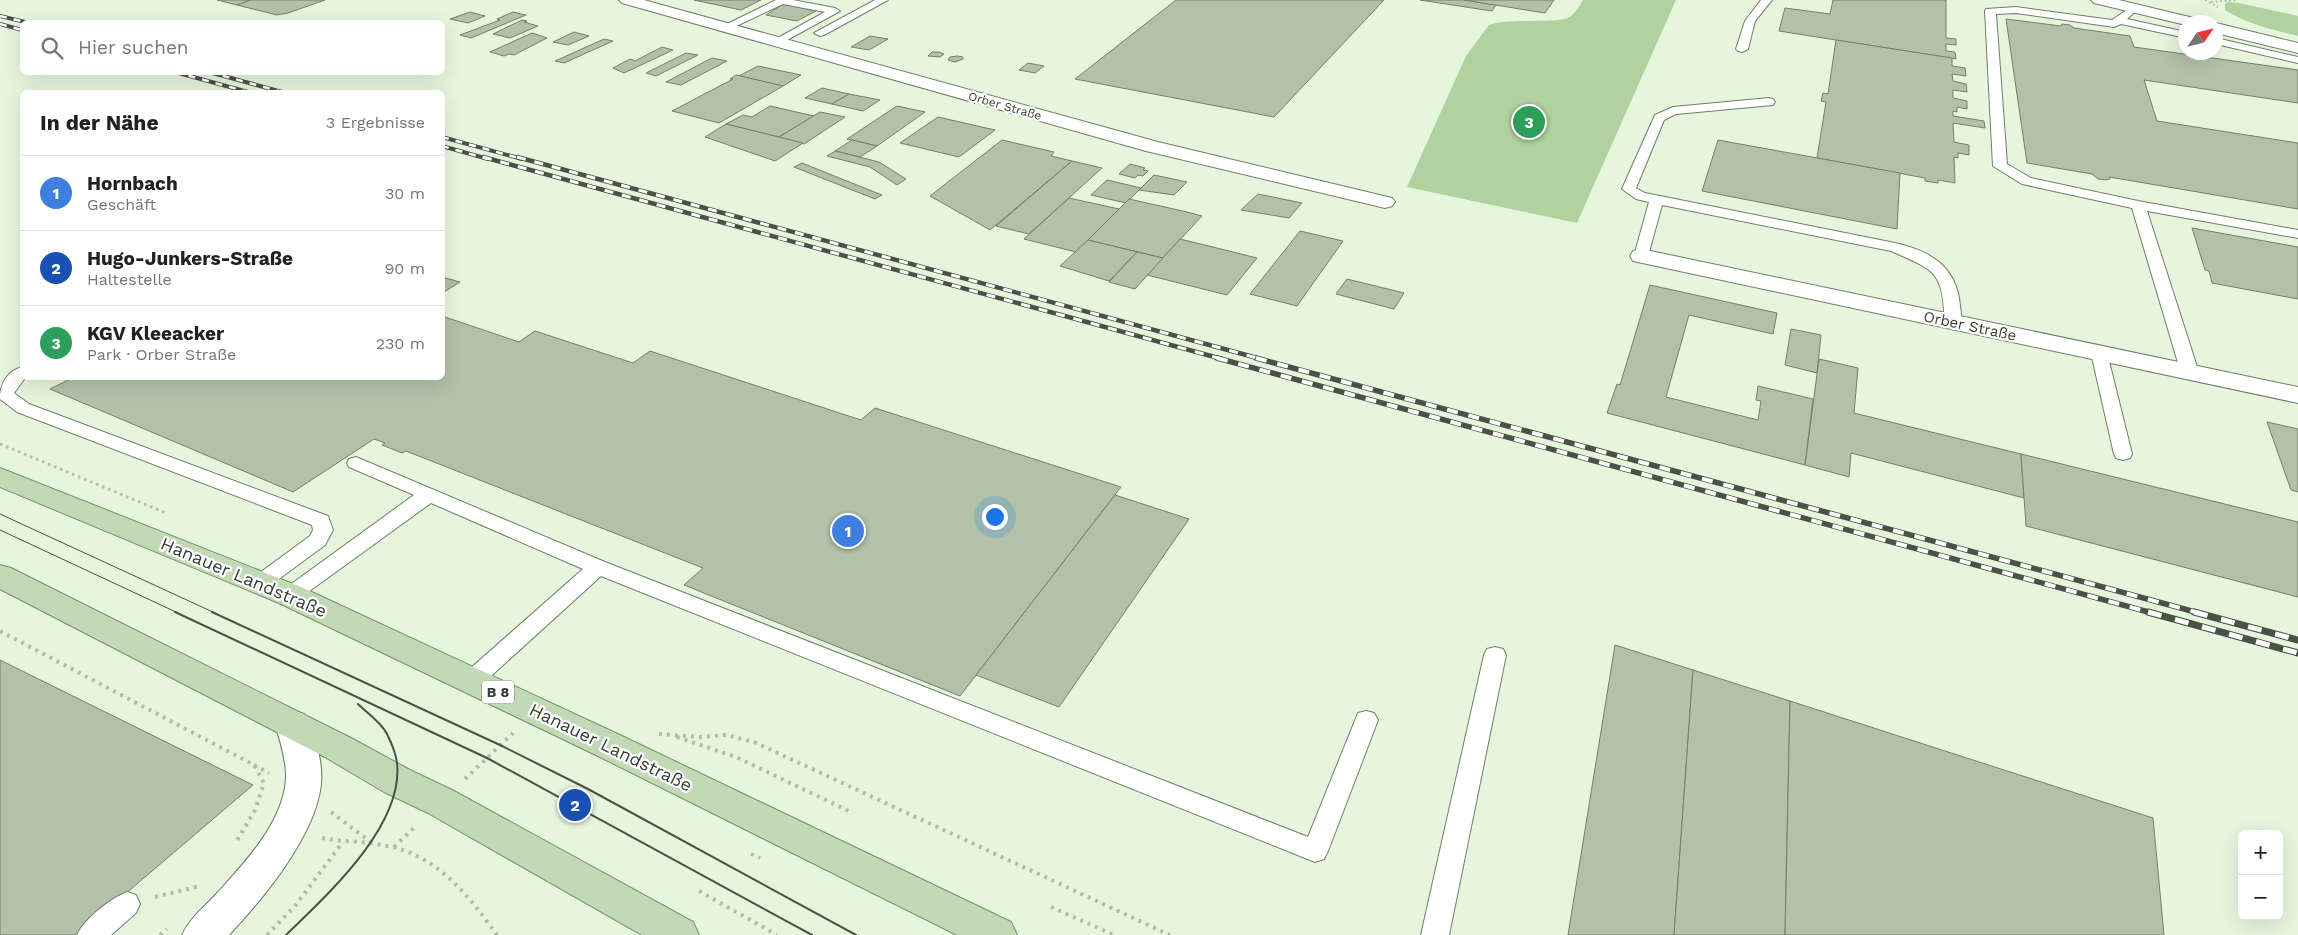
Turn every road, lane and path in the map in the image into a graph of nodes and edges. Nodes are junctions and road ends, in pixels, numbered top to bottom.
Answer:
1 (627, 0) edge
2 (883, 0) edge
3 (1767, 0) edge
4 (2099, 0) edge
5 (2238, 0) edge
6 (2210, 2) dead end
7 (2134, 8) junction
8 (2178, 19) edge
9 (2119, 20) junction
10 (726, 28) junction
11 (2223, 30) edge
12 (2178, 33) edge
13 (778, 42) junction
14 (2223, 43) edge
15 (795, 47) junction
16 (1742, 48) dead end
17 (2298, 48) edge
18 (2298, 60) edge
19 (1768, 102) dead end
20 (1657, 199) junction
21 (1385, 202) dead end
22 (2138, 205) junction
23 (2298, 234) edge
24 (1641, 256) joint
25 (1953, 322) junction
26 (2099, 353) junction
27 (20, 373) edge
28 (2190, 373) junction
29 (2298, 395) edge
30 (0, 444) edge
31 (2123, 454) dead end
32 (356, 463) dead end
33 (0, 477) edge
34 (428, 495) junction
35 (170, 515) dead end
36 (598, 567) junction
37 (0, 576) edge
38 (261, 582) junction
39 (290, 595) junction
40 (0, 631) edge
41 (1495, 655) dead end
42 (472, 680) junction
43 (537, 712) junction
44 (1366, 720) dead end
45 (292, 724) junction
46 (656, 733) dead end
47 (673, 736) junction
48 (441, 802) junction
49 (850, 812) dead end
50 (236, 842) dead end
51 (342, 843) dead end
52 (210, 883) dead end
53 (699, 891) dead end
54 (128, 904) joint
55 (1051, 907) dead end
56 (206, 932) edge
57 (91, 935) edge
58 (268, 935) edge
59 (497, 935) edge
60 (679, 935) edge
61 (777, 935) edge
62 (997, 935) edge
63 (1114, 935) edge
64 (1170, 935) edge
65 (1435, 935) edge

1 - 10 street, Orber Straße
2 - 15 lane
3 - 16 lane
4 - 7 street
5 - 6 path
7 - 8 street
7 - 9 lane
9 - 12 lane
9 - 22 lane
10 - 13 street, Orber Straße
10 - 13 lane
11 - 17 street
13 - 15 street, Orber Straße
14 - 18 lane
15 - 21 street, Orber Straße
19 - 20 lane
20 - 24 lane
20 - 25 lane
22 - 23 lane
22 - 28 lane
24 - 25 street, Orber Straße
25 - 26 street, Orber Straße
26 - 28 street, Orber Straße
26 - 31 lane
27 - 38 lane
28 - 29 street, Orber Straße
30 - 35 path
32 - 34 lane
33 - 38 main road, Hanauer Landstraße / B 8
34 - 36 lane
34 - 39 lane
36 - 42 lane
36 - 44 lane
37 - 45 main road
38 - 39 main road, Hanauer Landstraße / B 8
39 - 42 main road, Hanauer Landstraße / B 8
40 - 50 path
41 - 65 lane
42 - 43 main road, Hanauer Landstraße / B 8
43 - 48 path
43 - 62 main road, Hanauer Landstraße / B 8
45 - 48 main road
45 - 56 street
46 - 47 path
47 - 49 path
47 - 64 path
48 - 59 path
48 - 60 main road
51 - 58 path
52 - 54 path
53 - 61 path
54 - 57 lane
55 - 63 path

